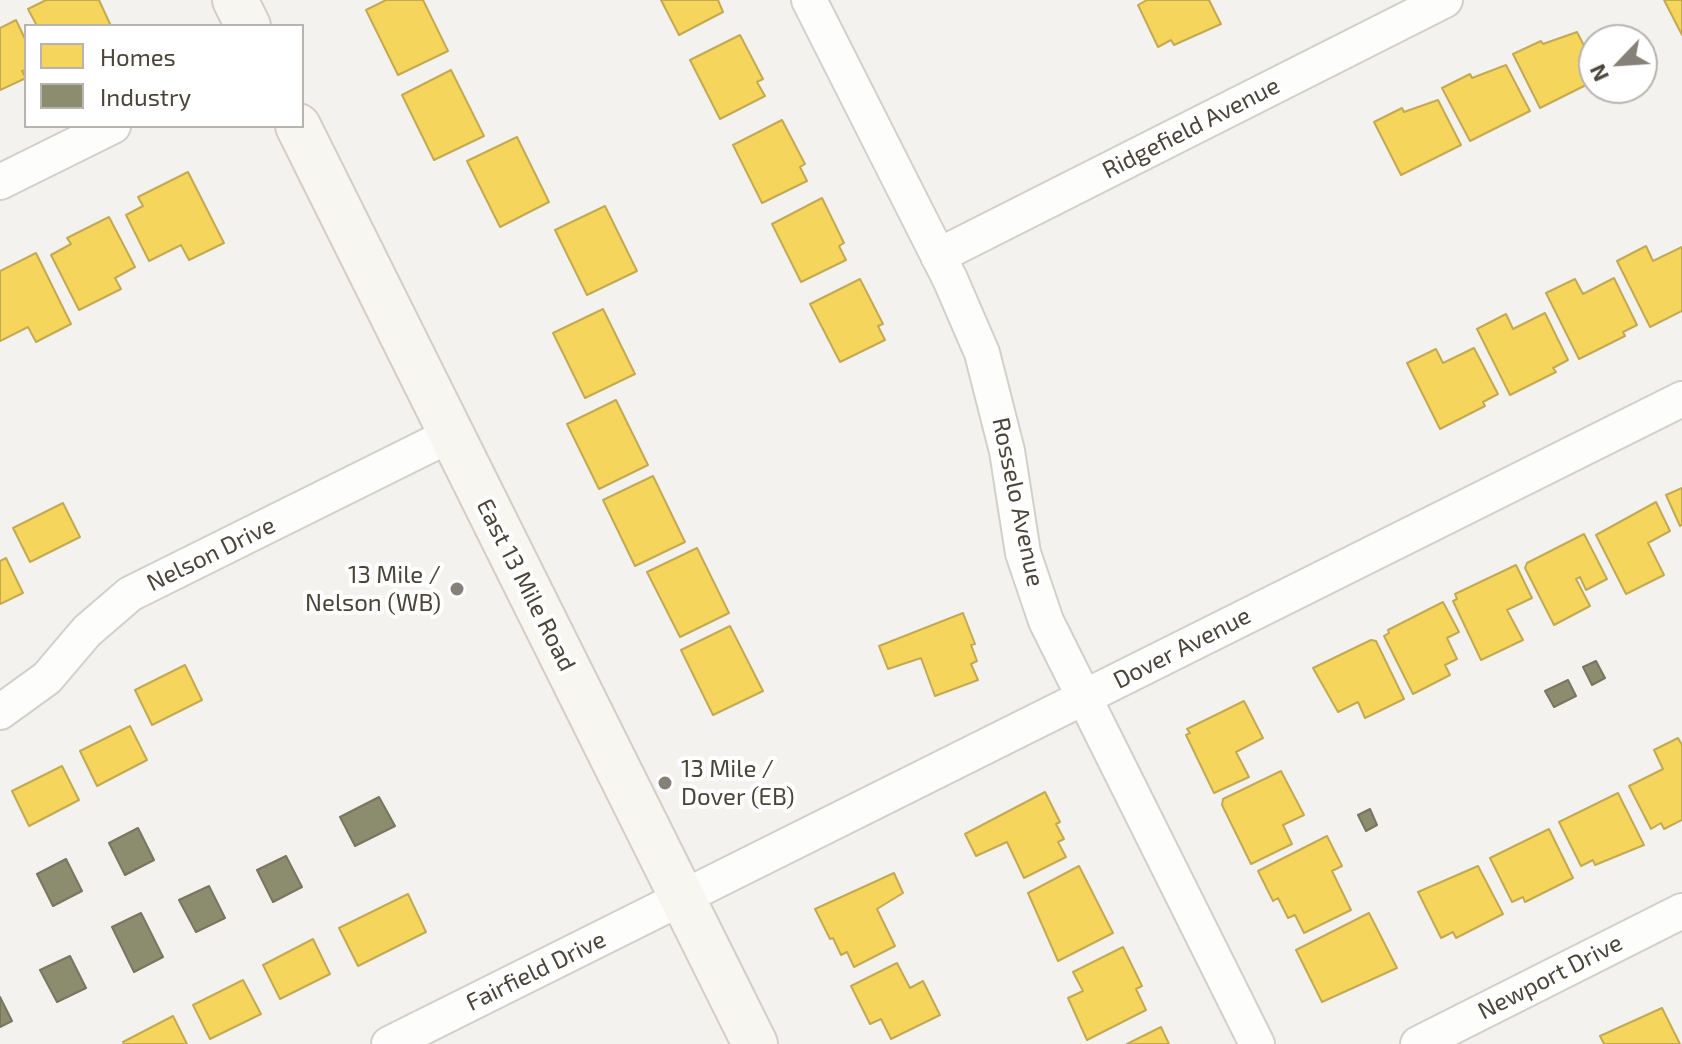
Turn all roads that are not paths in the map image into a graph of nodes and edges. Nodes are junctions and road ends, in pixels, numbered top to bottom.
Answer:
1 (235, 0) edge
2 (809, 0) edge
3 (1445, 0) edge
4 (247, 24) edge
5 (109, 128) edge
6 (299, 128) edge
7 (0, 182) edge
8 (938, 256) junction
9 (1682, 399) edge
10 (450, 435) junction
11 (1082, 698) junction
12 (0, 712) edge
13 (682, 899) junction
14 (1682, 911) edge
15 (389, 1044) edge
16 (755, 1044) edge
17 (1257, 1044) edge
18 (1418, 1044) edge

1 - 4 main road
2 - 8 street, Rosselo Avenue
3 - 8 street, Ridgefield Avenue
5 - 7 street
6 - 10 main road, East 13 Mile Road
8 - 11 street, Rosselo Avenue
9 - 11 street, Dover Avenue
10 - 12 street, Nelson Drive
10 - 13 main road, East 13 Mile Road
11 - 13 street, Dover Avenue
11 - 17 street, Rosselo Avenue
13 - 15 street, Fairfield Drive
13 - 16 main road, East 13 Mile Road
14 - 18 street, Newport Drive

